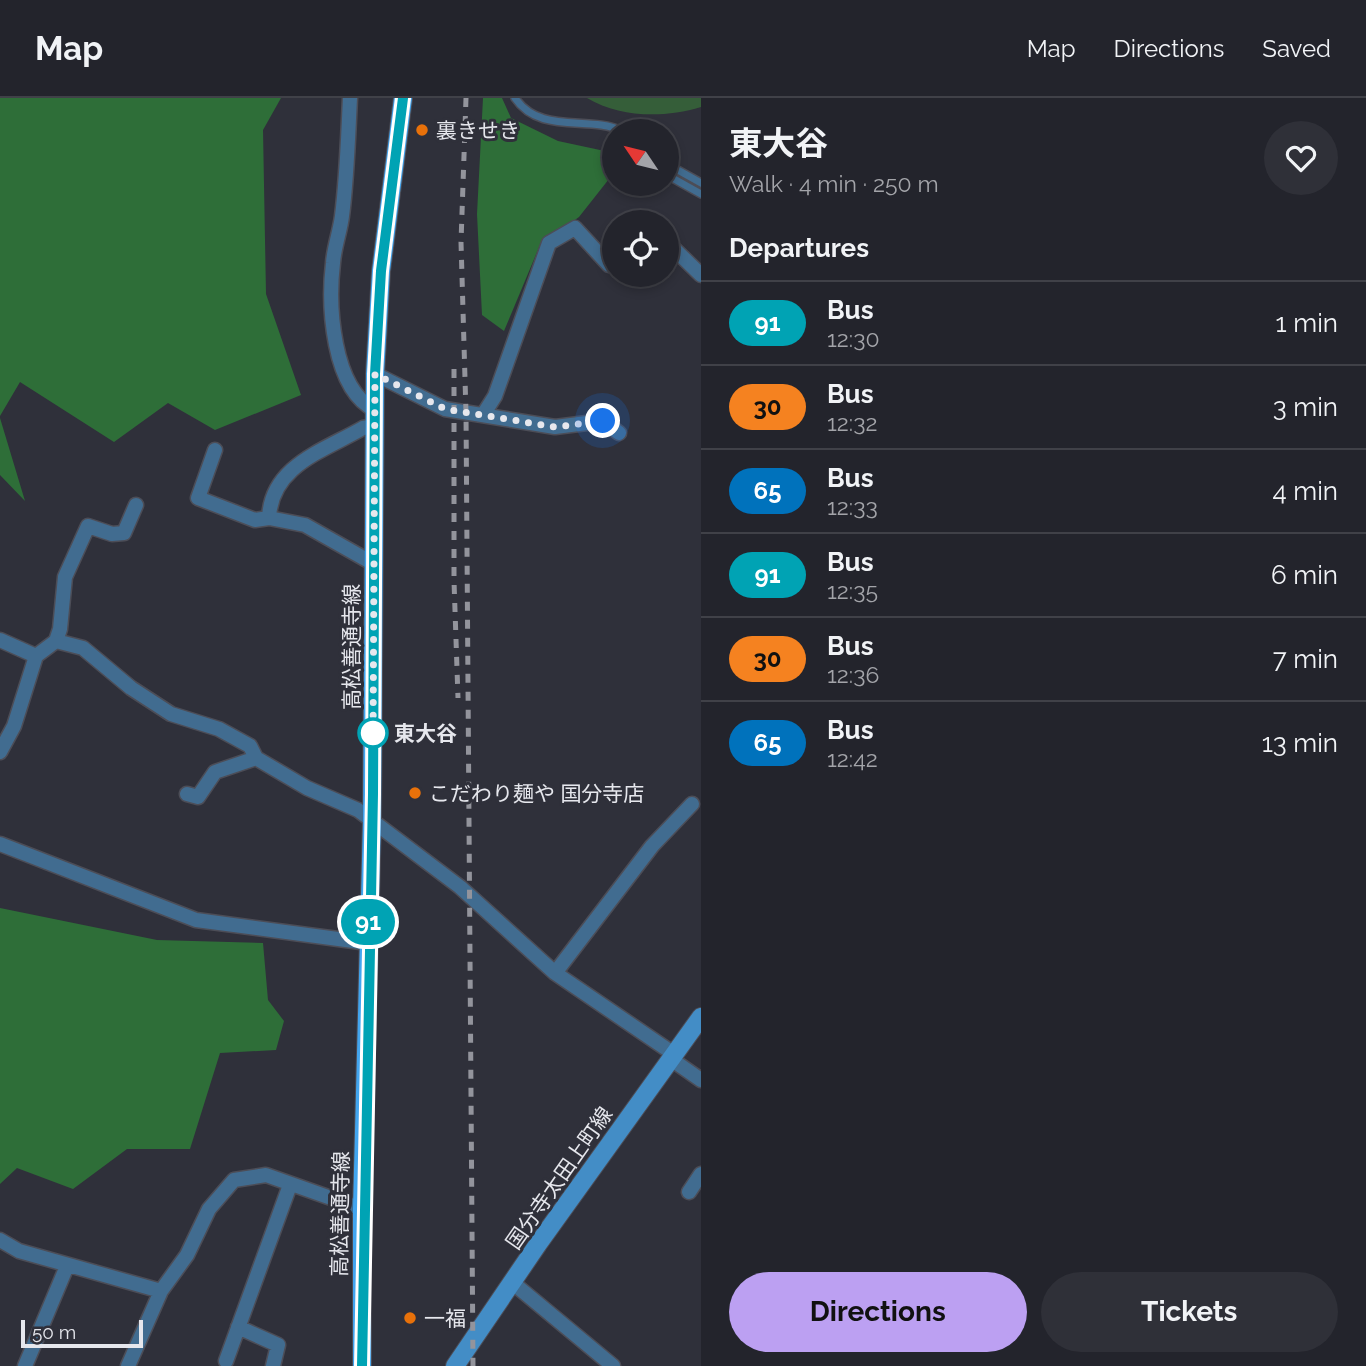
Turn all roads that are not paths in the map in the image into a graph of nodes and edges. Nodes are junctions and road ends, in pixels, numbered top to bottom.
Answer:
1 (350, 98) edge
2 (403, 98) edge
3 (515, 98) edge
4 (602, 126) edge
5 (679, 171) edge
6 (679, 182) edge
7 (701, 183) edge
8 (701, 194) edge
9 (679, 254) edge
10 (602, 257) edge
11 (701, 275) edge
12 (375, 374) junction
13 (483, 415) junction
14 (375, 418) junction
15 (619, 433) dead end
16 (215, 450) dead end
17 (136, 505) dead end
18 (269, 518) junction
19 (374, 564) junction
20 (0, 640) edge
21 (56, 641) junction
22 (36, 656) junction
23 (0, 752) edge
24 (256, 758) junction
25 (187, 794) dead end
26 (692, 804) dead end
27 (372, 820) junction
28 (0, 844) edge
29 (368, 943) junction
30 (555, 973) junction
31 (701, 1017) edge
32 (672, 1057) junction
33 (701, 1080) edge
34 (701, 1174) edge
35 (290, 1185) junction
36 (689, 1192) dead end
37 (362, 1209) junction
38 (0, 1240) edge
39 (67, 1266) junction
40 (513, 1283) junction
41 (161, 1291) junction
42 (238, 1327) junction
43 (226, 1361) dead end
44 (595, 1361) edge
45 (25, 1366) edge
46 (128, 1366) edge
47 (273, 1366) edge
48 (362, 1366) edge
49 (455, 1366) edge
50 (613, 1366) edge

1 - 14 street
2 - 12 main road, 高松善通寺線
3 - 4 lane
5 - 7 lane
6 - 8 lane
9 - 11 street
10 - 13 street
12 - 13 street
12 - 14 main road, 高松善通寺線
13 - 15 street
14 - 18 street
14 - 19 main road, 高松善通寺線
16 - 18 street
17 - 21 street
18 - 19 street
19 - 27 main road, 高松善通寺線
20 - 22 street
21 - 22 street
21 - 24 street
22 - 23 street
24 - 25 street
24 - 27 street
26 - 30 street
27 - 29 main road, 高松善通寺線
27 - 30 street
28 - 29 street
29 - 37 main road, 高松善通寺線
30 - 32 street
31 - 32 main road, 国分寺太田上町線
32 - 33 street
32 - 40 main road, 国分寺太田上町線
34 - 36 street
35 - 37 street
35 - 41 street
35 - 42 street
37 - 48 main road, 高松善通寺線
38 - 39 street
39 - 41 street
39 - 45 street
40 - 44 street
40 - 49 main road, 国分寺太田上町線
41 - 46 street
42 - 43 street
42 - 47 street
44 - 50 street

